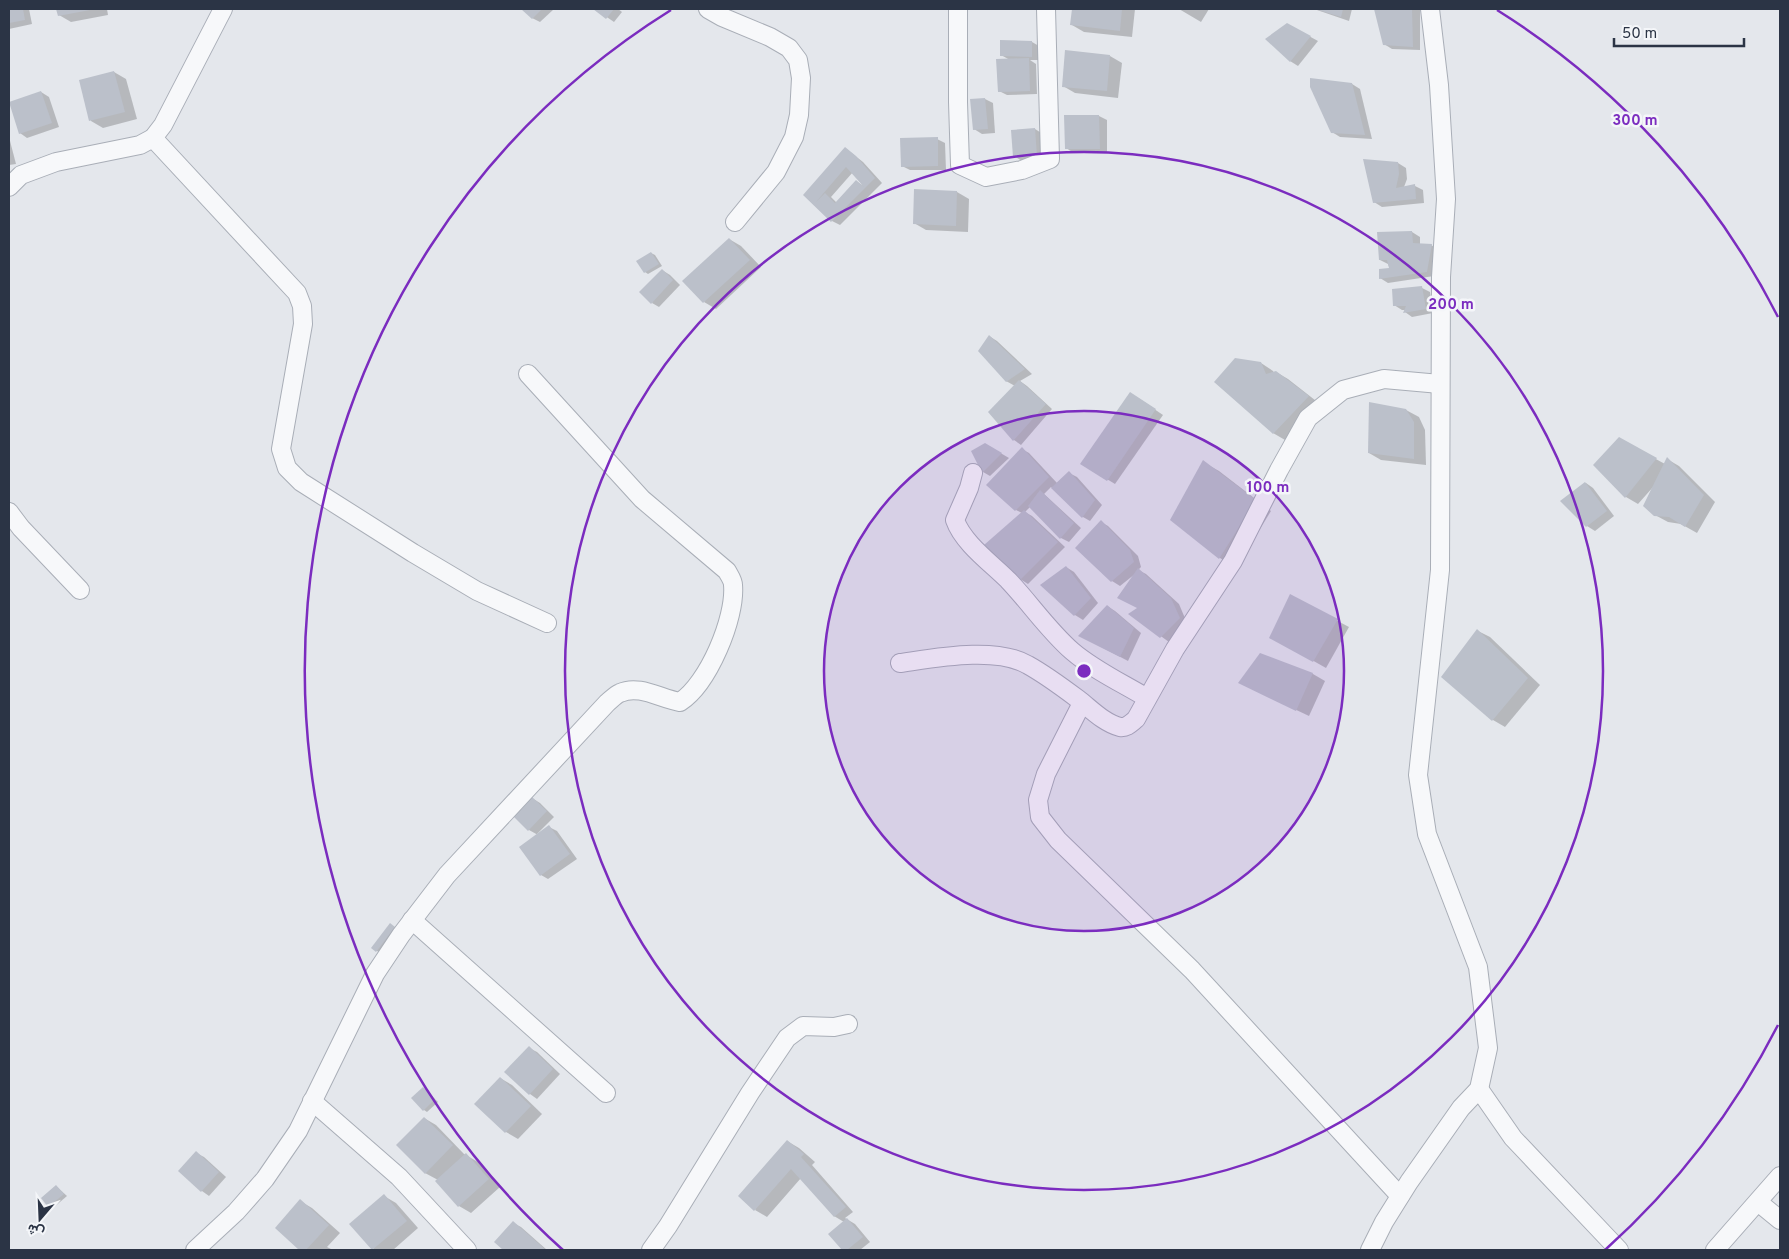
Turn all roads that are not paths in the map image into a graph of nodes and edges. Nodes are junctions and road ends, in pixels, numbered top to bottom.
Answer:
1 (223, 9) edge
2 (708, 9) edge
3 (958, 9) edge
4 (1046, 9) edge
5 (1430, 9) edge
6 (153, 138) junction
7 (9, 187) edge
8 (735, 222) dead end
9 (528, 374) dead end
10 (1440, 384) junction
11 (974, 473) dead end
12 (9, 512) edge
13 (80, 590) dead end
14 (547, 623) dead end
15 (900, 663) dead end
16 (1147, 698) junction
17 (1082, 703) junction
18 (412, 920) junction
19 (848, 1024) dead end
20 (1479, 1090) junction
21 (606, 1093) dead end
22 (312, 1101) junction
23 (1780, 1176) edge
24 (1400, 1196) junction
25 (1758, 1202) junction
26 (1780, 1220) edge
27 (200, 1249) edge
28 (467, 1250) edge
29 (650, 1250) edge
30 (1370, 1250) edge
31 (1619, 1250) edge
32 (1715, 1250) edge

1 - 6 street
2 - 8 street
3 - 4 street
5 - 10 street
6 - 7 street
6 - 14 street
9 - 18 street
10 - 16 street
10 - 20 street
11 - 16 street
12 - 13 street
15 - 17 street
16 - 17 street
17 - 24 street
18 - 21 street
18 - 22 street
19 - 29 street
20 - 24 street
20 - 31 street
22 - 27 street
22 - 28 street
23 - 25 street
24 - 30 street
25 - 26 street
25 - 32 street

